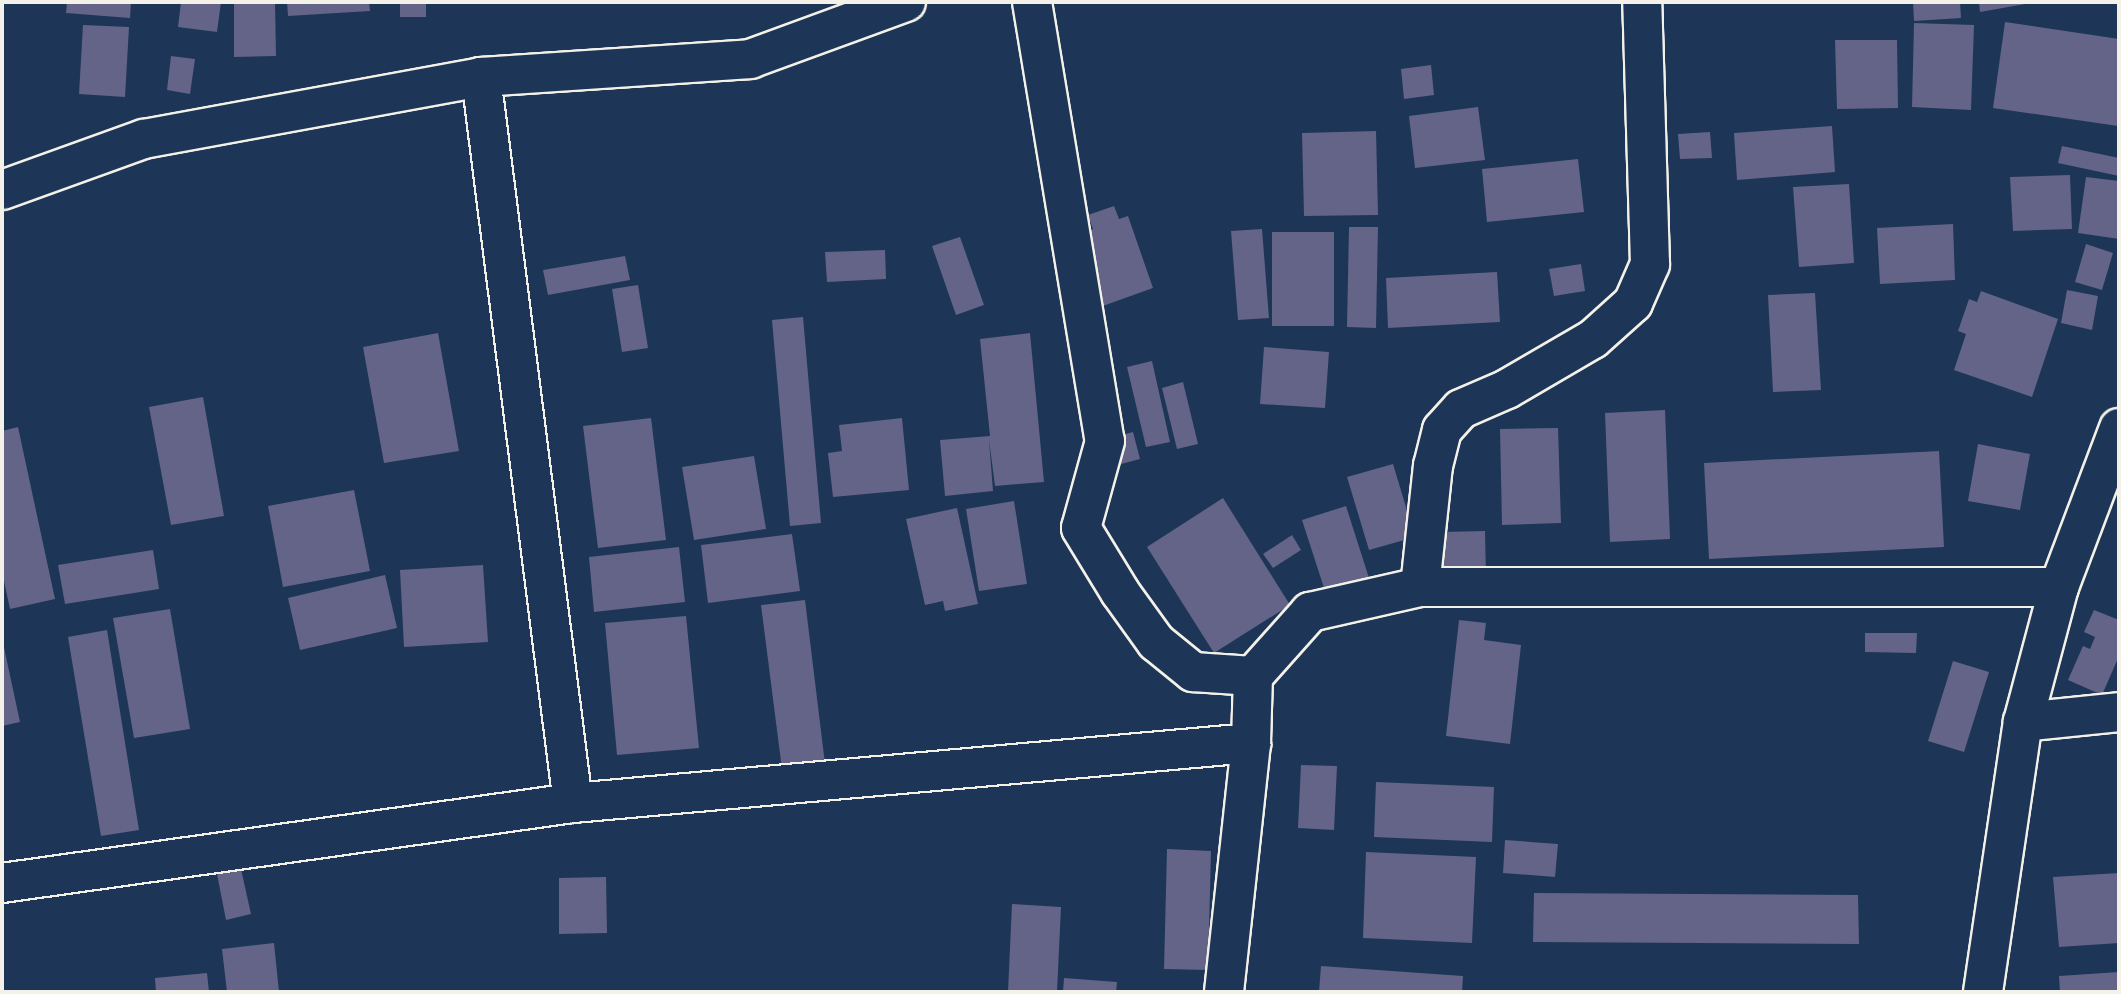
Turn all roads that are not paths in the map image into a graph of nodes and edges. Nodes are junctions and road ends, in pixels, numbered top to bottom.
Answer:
1 (906, 2) edge
2 (1032, 2) edge
3 (1642, 2) edge
4 (481, 77) junction
5 (2, 190) edge
6 (2119, 428) edge
7 (1420, 587) junction
8 (2059, 587) junction
9 (1253, 676) junction
10 (2119, 712) edge
11 (2023, 722) junction
12 (1251, 743) junction
13 (573, 803) junction
14 (2, 883) edge
15 (1224, 992) edge
16 (1983, 992) edge

1 - 4 street
2 - 9 street
3 - 7 street
4 - 5 street
4 - 13 street
6 - 8 street
7 - 8 street
7 - 9 street
8 - 11 street
9 - 12 street
10 - 11 street
11 - 16 street
12 - 13 street
12 - 15 street
13 - 14 street

